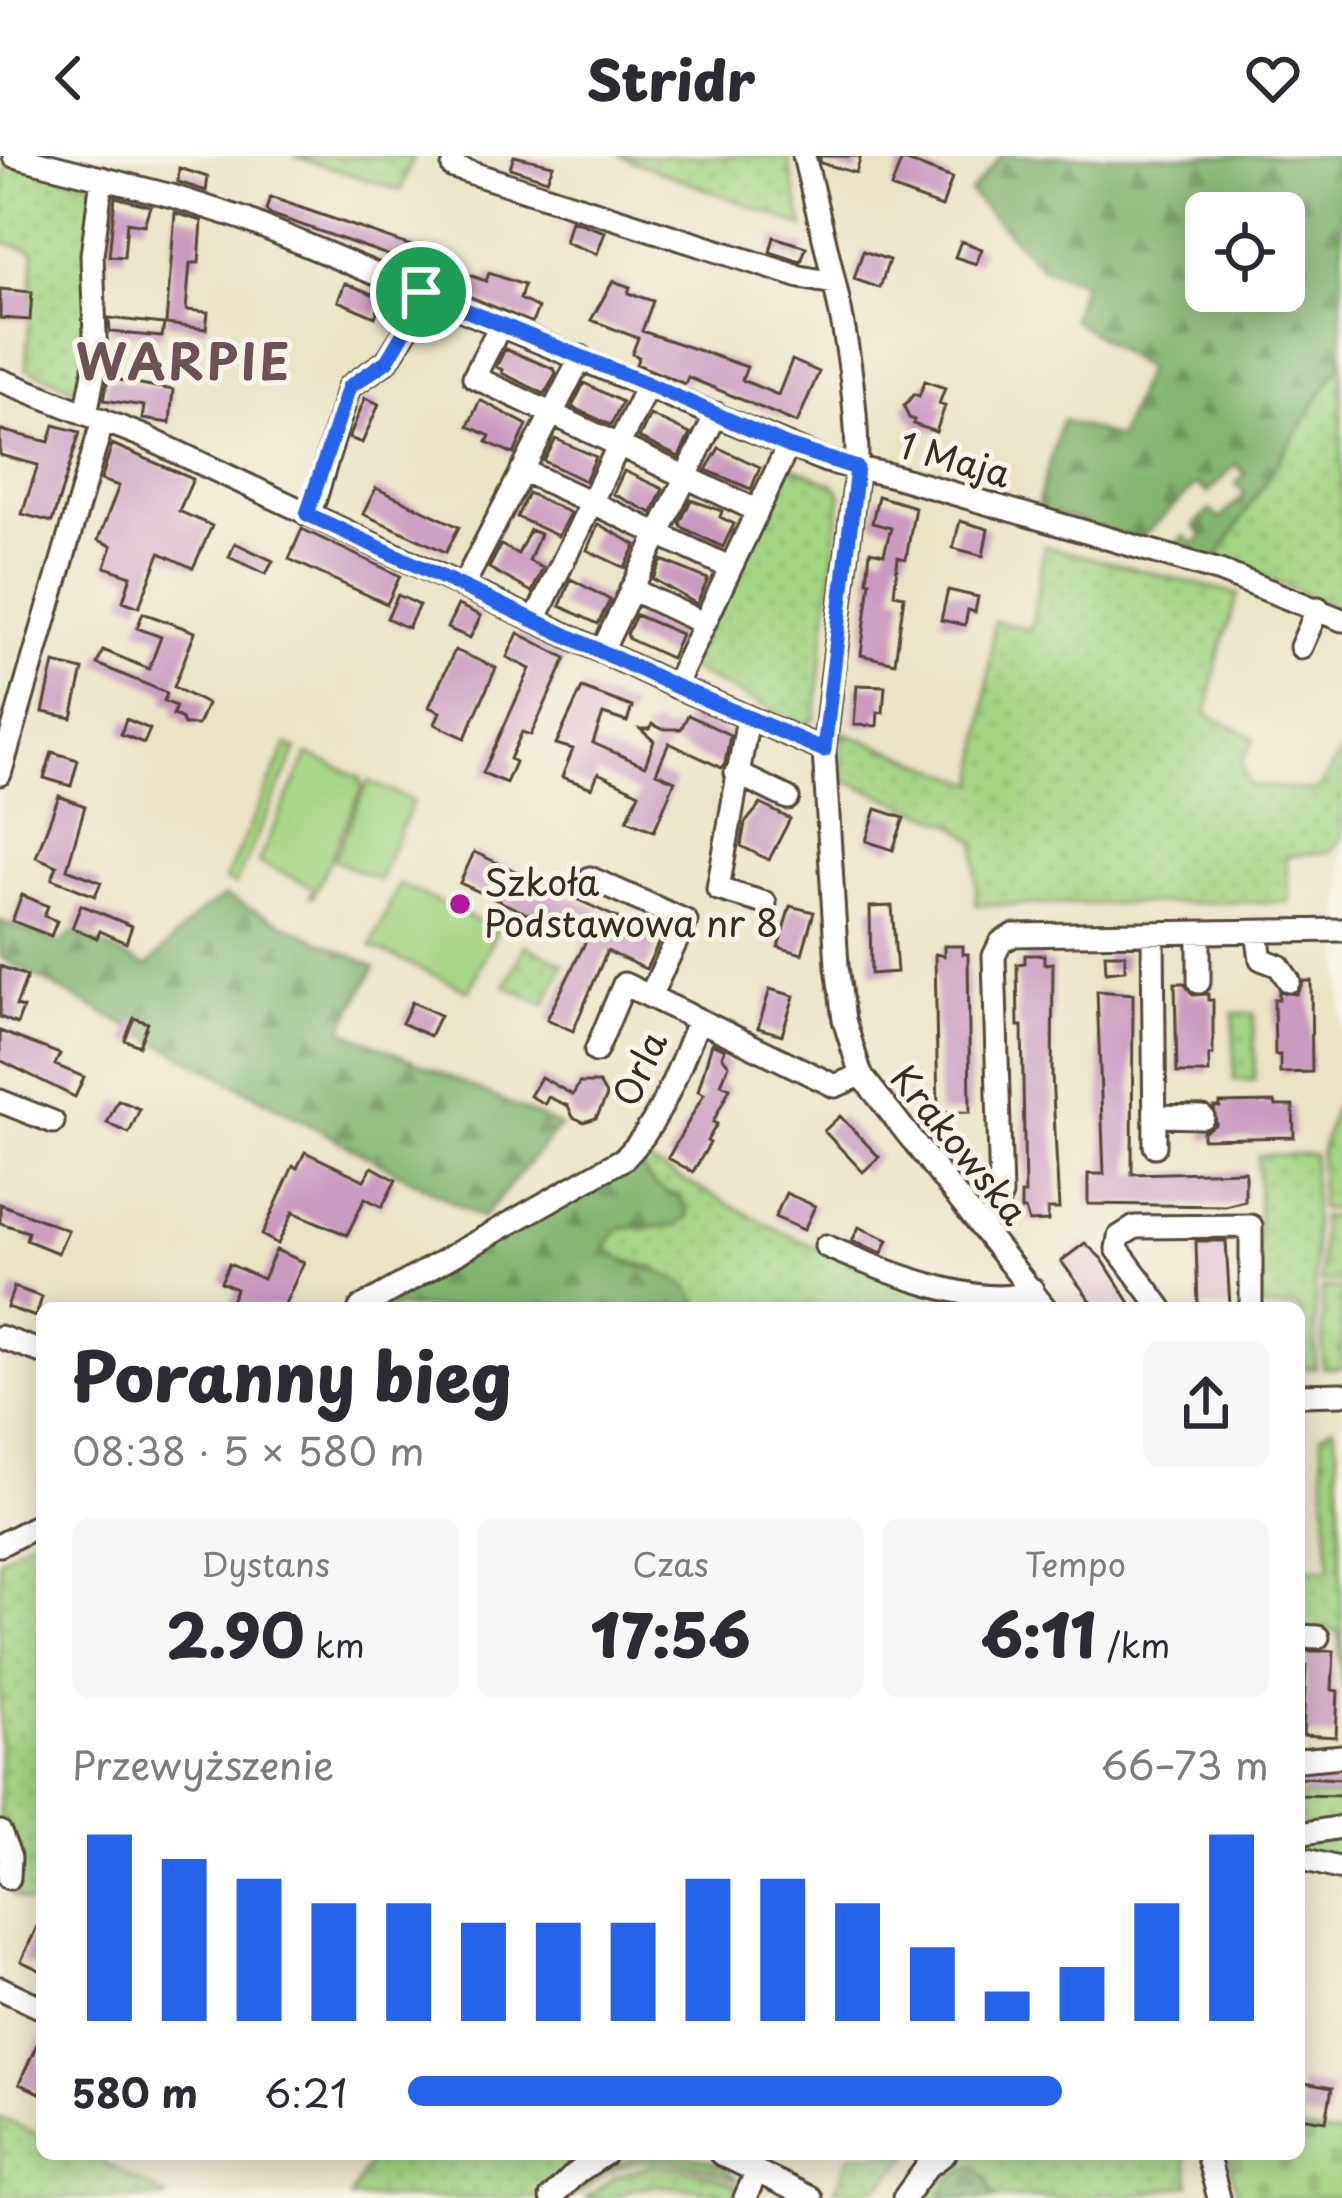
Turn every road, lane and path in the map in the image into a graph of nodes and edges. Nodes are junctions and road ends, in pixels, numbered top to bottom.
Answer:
1 (14, 156) edge
2 (804, 156) edge
3 (453, 167) dead end
4 (102, 178) junction
5 (834, 283) junction
6 (421, 292) junction
7 (501, 324) junction
8 (581, 357) junction
9 (0, 380) edge
10 (648, 384) junction
11 (552, 413) junction
12 (716, 414) junction
13 (95, 417) junction
14 (618, 445) junction
15 (788, 446) junction
16 (857, 468) junction
17 (522, 470) junction
18 (685, 476) junction
19 (591, 502) junction
20 (756, 510) junction
21 (307, 514) junction
22 (658, 534) junction
23 (729, 567) junction
24 (463, 586) junction
25 (631, 589) junction
26 (1318, 608) junction
27 (535, 620) junction
28 (1342, 620) edge
29 (704, 623) junction
30 (1300, 647) dead end
31 (602, 651) junction
32 (675, 686) junction
33 (748, 718) junction
34 (824, 750) junction
35 (736, 773) junction
36 (0, 774) edge
37 (788, 798) dead end
38 (590, 878) dead end
39 (765, 903) dead end
40 (1342, 930) edge
41 (1198, 933) junction
42 (1267, 933) junction
43 (1154, 934) junction
44 (1289, 981) dead end
45 (1199, 982) dead end
46 (650, 996) junction
47 (699, 1020) junction
48 (596, 1051) dead end
49 (861, 1075) junction
50 (0, 1101) edge
51 (1155, 1116) junction
52 (1203, 1117) dead end
53 (53, 1122) dead end
54 (1155, 1146) dead end
55 (981, 1226) junction
56 (826, 1246) dead end
57 (1032, 1289) junction
58 (371, 1302) edge
59 (1042, 1302) edge
60 (1157, 1302) edge
61 (1251, 1302) edge
62 (0, 1337) edge
63 (36, 1350) edge
64 (1342, 1394) edge
65 (1305, 1395) edge
66 (36, 1526) edge
67 (0, 1546) edge
68 (1342, 1756) edge
69 (1305, 1759) edge
70 (1342, 1827) edge
71 (0, 1832) edge
72 (1305, 1833) edge
73 (1305, 1860) edge
74 (1342, 1869) edge
75 (9, 1878) dead end
76 (0, 1988) edge
77 (36, 2005) edge
78 (734, 2160) edge
79 (937, 2160) edge
80 (1209, 2160) edge
81 (569, 2164) edge
82 (757, 2171) junction
83 (551, 2198) edge
84 (746, 2198) edge
85 (811, 2198) edge
86 (904, 2198) edge
87 (1219, 2198) edge

1 - 4 street, 1 Maja
2 - 5 street, Krakowska
3 - 5 street
4 - 6 street, 1 Maja
4 - 13 street
5 - 16 street, Krakowska
6 - 7 street, 1 Maja
6 - 21 street
7 - 8 street, 1 Maja
7 - 11 street
8 - 10 street, 1 Maja
8 - 11 street
9 - 13 street
10 - 12 street, 1 Maja
10 - 14 street
11 - 14 street
11 - 17 street
12 - 15 street, 1 Maja
12 - 18 street
13 - 21 street
13 - 36 street
14 - 18 street
14 - 19 street
15 - 16 street, 1 Maja
15 - 20 street
16 - 26 street, 1 Maja
16 - 34 street, Krakowska
17 - 19 street
17 - 24 street
18 - 20 street
18 - 22 street
19 - 22 street
19 - 27 street
20 - 23 street
21 - 24 street
22 - 23 street
22 - 25 street
23 - 29 street
24 - 27 street
25 - 29 street
25 - 31 street
26 - 28 street, 1 Maja
26 - 30 street
27 - 31 street
29 - 32 street
31 - 32 street
32 - 33 street
33 - 34 street
33 - 35 street
34 - 49 street, Krakowska
35 - 37 street
35 - 39 street
38 - 46 street
40 - 42 street
41 - 42 street
41 - 43 street
41 - 45 street
42 - 44 street
43 - 51 street
43 - 55 street
46 - 47 street
46 - 48 street
47 - 49 street, Orla
47 - 58 street, Orla
49 - 55 street, Krakowska
50 - 53 street
51 - 52 street
51 - 54 street
55 - 57 street, Krakowska
56 - 57 street
57 - 59 street, Krakowska
60 - 61 street
62 - 63 street
64 - 65 street
66 - 67 street
68 - 69 street
70 - 72 street
71 - 75 street
73 - 74 street
76 - 77 street
78 - 82 street
79 - 86 street
80 - 87 street
81 - 83 street
82 - 84 street
82 - 85 street

